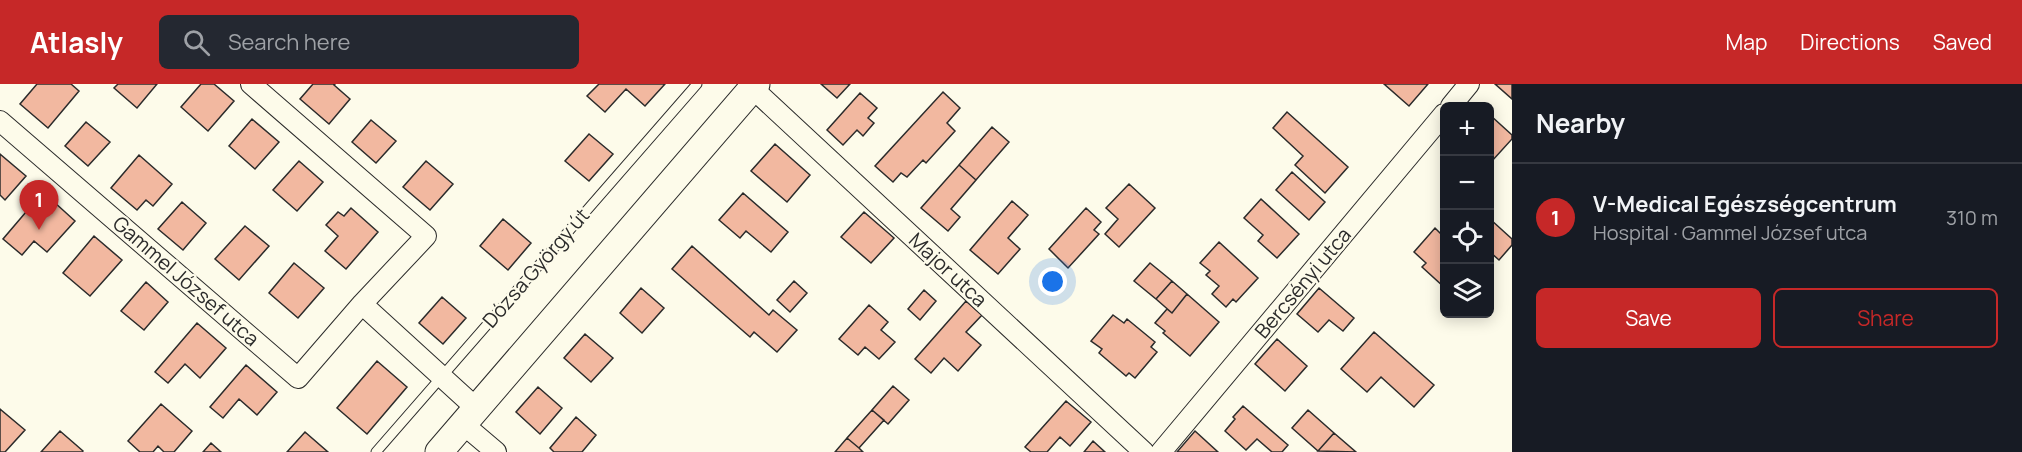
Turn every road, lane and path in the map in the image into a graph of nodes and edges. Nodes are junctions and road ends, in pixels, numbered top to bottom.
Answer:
1 (251, 84) edge
2 (697, 84) edge
3 (1469, 84) edge
4 (752, 85) edge
5 (1453, 102) edge
6 (1440, 119) edge
7 (0, 121) edge
8 (362, 304) junction
9 (441, 376) junction
10 (470, 416) junction
11 (376, 452) edge
12 (439, 452) edge
13 (495, 452) edge
14 (1144, 452) edge
15 (1161, 452) edge

1 - 8 street
2 - 9 lane, Dózsa György út
3 - 5 street
4 - 10 main road
4 - 14 street, Major utca
6 - 15 street, Bercsényi utca
7 - 8 street, Gammel József utca
8 - 9 street
9 - 10 street
9 - 11 lane, Dózsa György út
10 - 12 main road
10 - 13 street

